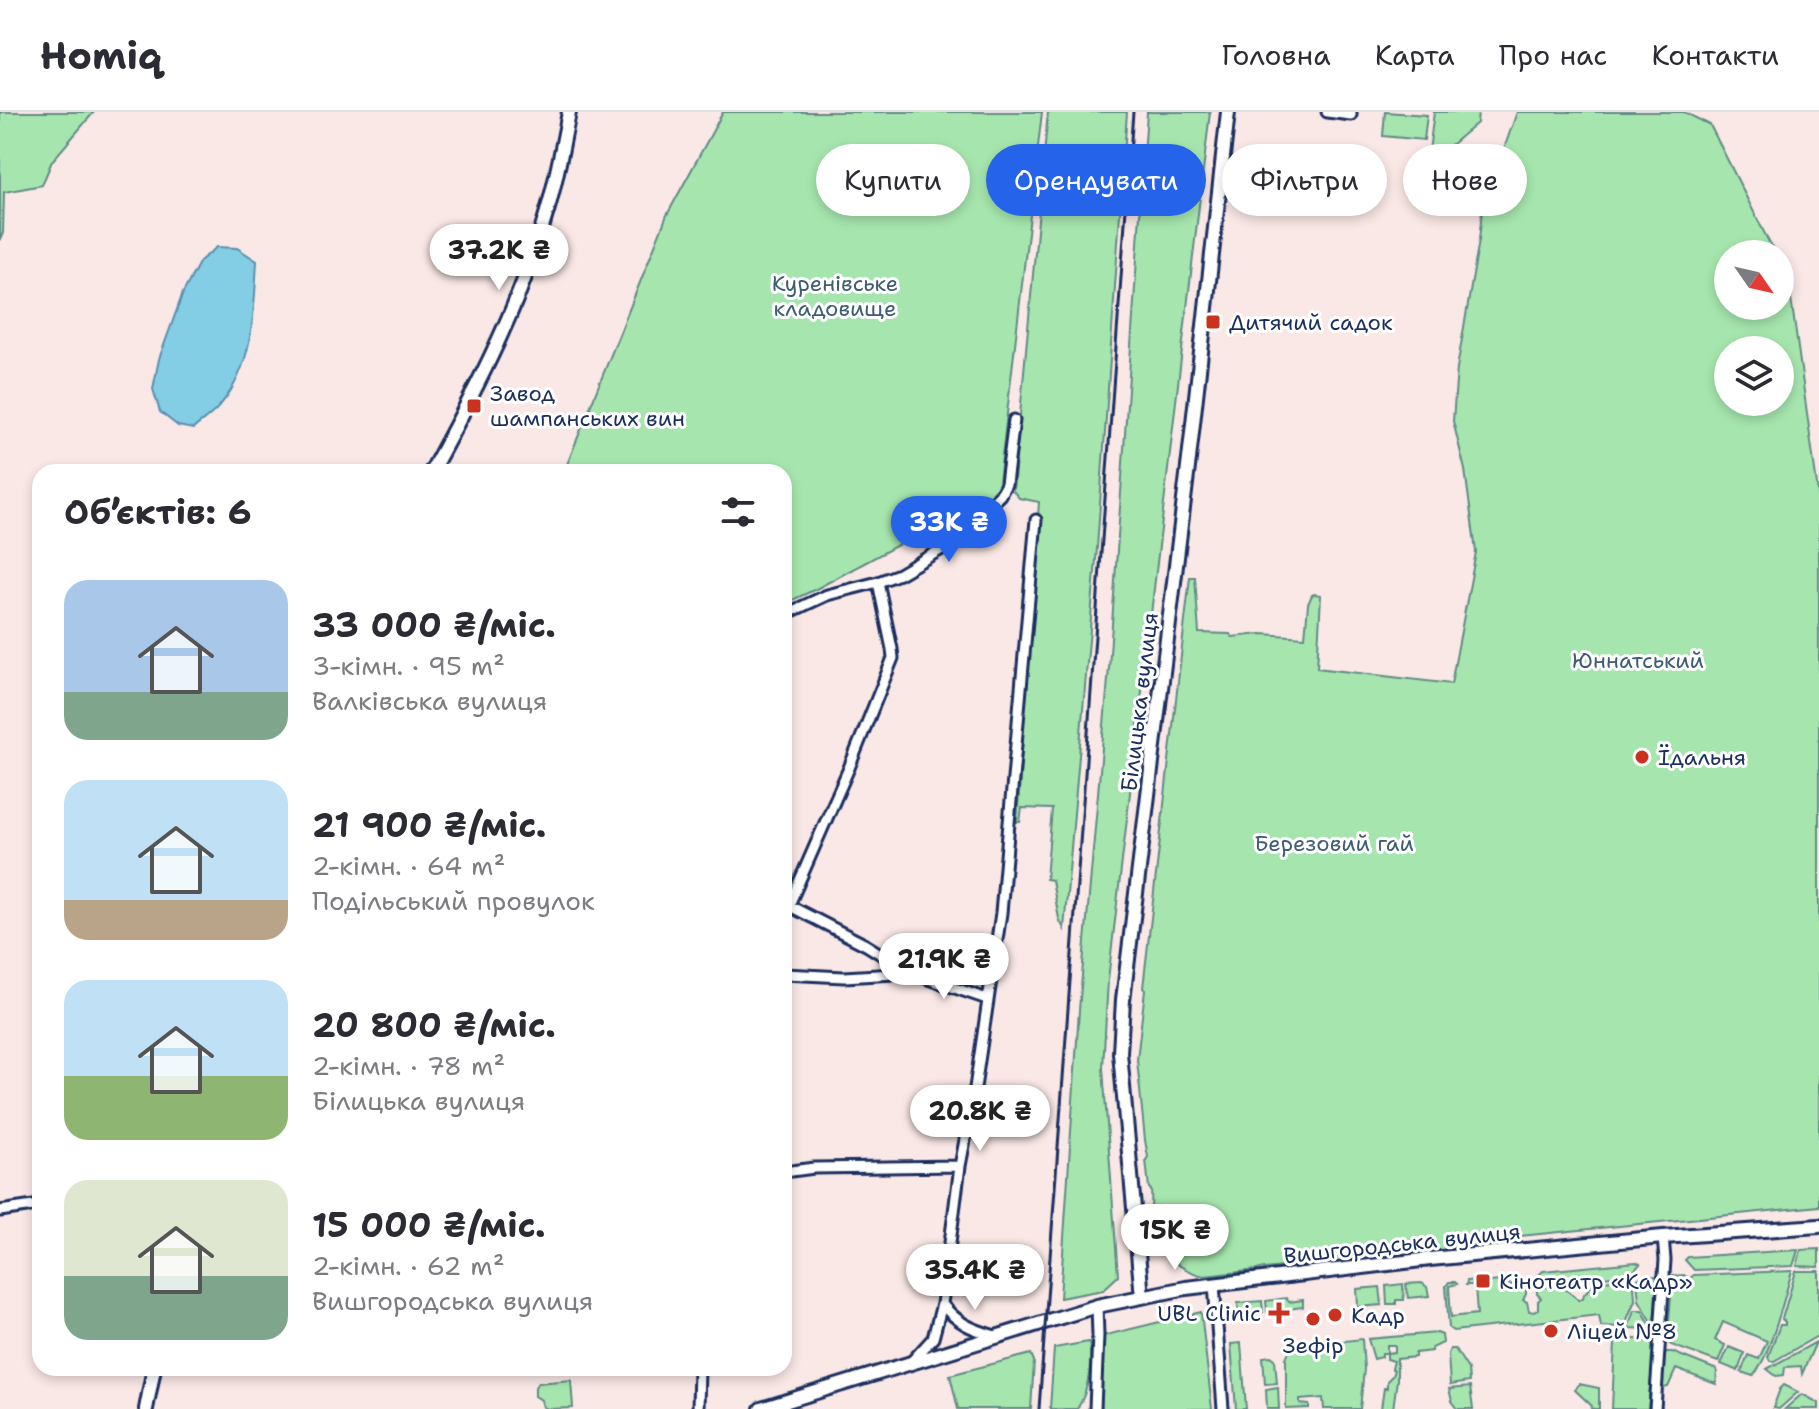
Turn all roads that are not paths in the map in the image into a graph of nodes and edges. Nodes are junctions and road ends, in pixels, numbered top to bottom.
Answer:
1 (569, 112) edge
2 (1228, 112) edge
3 (1327, 112) edge
4 (1351, 112) edge
5 (1014, 420) dead end
6 (435, 464) edge
7 (1036, 520) dead end
8 (878, 582) junction
9 (792, 611) edge
10 (792, 891) edge
11 (792, 907) edge
12 (911, 973) junction
13 (792, 974) edge
14 (987, 999) junction
15 (960, 1166) junction
16 (792, 1171) edge
17 (32, 1206) edge
18 (0, 1211) edge
19 (1819, 1226) edge
20 (1663, 1237) junction
21 (1214, 1284) junction
22 (1142, 1297) junction
23 (942, 1304) junction
24 (1097, 1306) junction
25 (995, 1336) junction
26 (909, 1364) junction
27 (152, 1376) edge
28 (699, 1376) edge
29 (146, 1409) edge
30 (698, 1409) edge
31 (761, 1409) edge
32 (1095, 1409) edge
33 (1223, 1409) edge
34 (1655, 1409) edge

1 - 6 main road
2 - 22 main road, Білицька вулиця
3 - 4 street
5 - 8 street
7 - 14 street
8 - 9 street
8 - 10 street
11 - 12 street
12 - 13 street
12 - 14 street
14 - 15 street
15 - 16 street
15 - 23 street
17 - 18 street
19 - 20 main road, Вишгородська вулиця
20 - 21 main road, Вишгородська вулиця
20 - 34 street
21 - 22 main road, Вишгородська вулиця
21 - 33 street
22 - 24 main road, Вишгородська вулиця
23 - 25 street
23 - 26 street
24 - 25 main road, Вишгородська вулиця
24 - 32 street
25 - 26 main road, Вишгородська вулиця
26 - 31 main road, Вишгородська вулиця
27 - 29 main road
28 - 30 street

